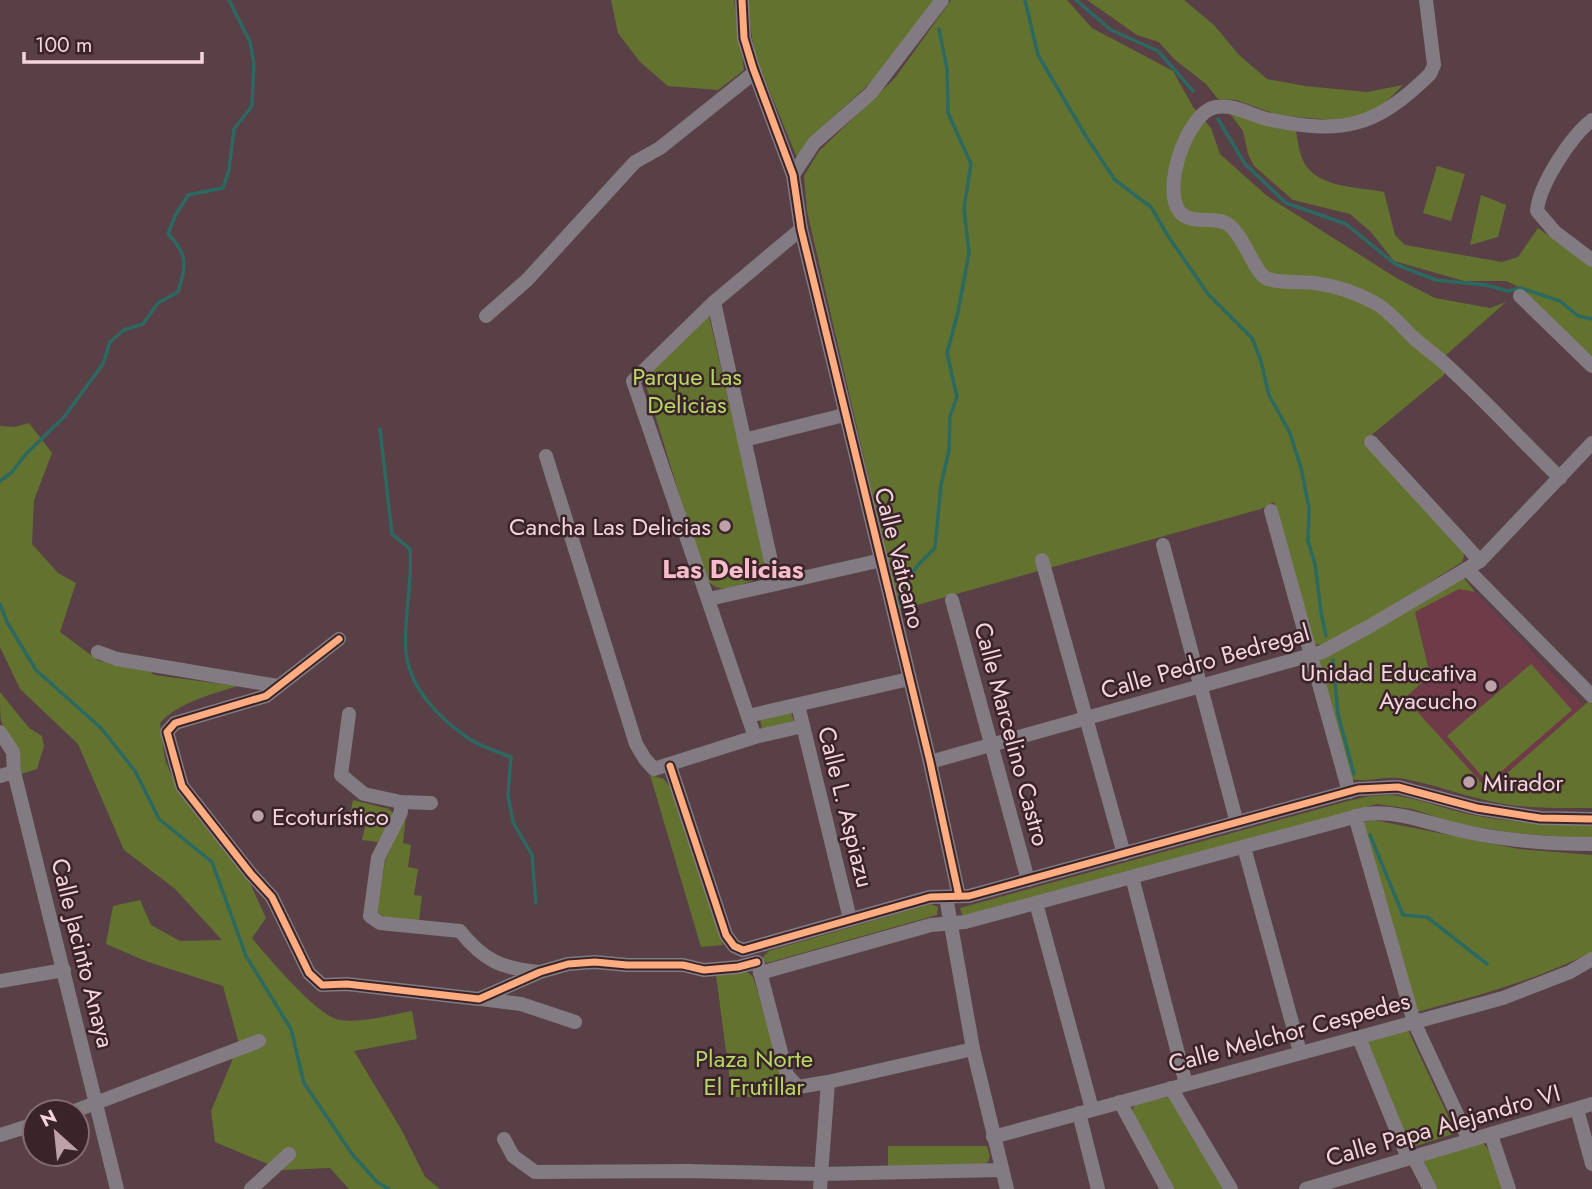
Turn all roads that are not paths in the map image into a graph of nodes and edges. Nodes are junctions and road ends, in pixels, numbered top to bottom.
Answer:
1 (742, 0) edge
2 (942, 0) edge
3 (1426, 0) edge
4 (755, 72) junction
5 (1588, 128) edge
6 (793, 175) junction
7 (801, 229) junction
8 (1592, 260) edge
9 (1520, 296) dead end
10 (714, 302) junction
11 (486, 316) dead end
12 (1592, 366) edge
13 (844, 415) junction
14 (744, 440) junction
15 (1371, 442) dead end
16 (1592, 443) edge
17 (546, 456) dead end
18 (1560, 478) junction
19 (1271, 510) dead end
20 (1163, 545) dead end
21 (882, 560) junction
22 (1042, 560) dead end
23 (1474, 565) junction
24 (776, 584) junction
25 (709, 599) junction
26 (952, 600) dead end
27 (339, 639) dead end
28 (98, 652) dead end
29 (1311, 656) junction
30 (909, 679) junction
31 (278, 687) junction
32 (1200, 687) junction
33 (1591, 692) edge
34 (798, 705) junction
35 (349, 714) dead end
36 (748, 716) junction
37 (1085, 719) junction
38 (803, 726) junction
39 (0, 732) edge
40 (755, 737) junction
41 (992, 744) junction
42 (930, 762) junction
43 (670, 766) junction
44 (7, 774) edge
45 (1349, 792) junction
46 (401, 802) junction
47 (431, 803) dead end
48 (1355, 816) junction
49 (1592, 819) edge
50 (1237, 823) junction
51 (1592, 844) edge
52 (1244, 847) junction
53 (1124, 854) junction
54 (1132, 877) junction
55 (1028, 880) junction
56 (953, 897) junction
57 (1036, 903) junction
58 (850, 919) junction
59 (953, 925) junction
60 (754, 948) junction
61 (1592, 959) edge
62 (759, 968) junction
63 (64, 970) junction
64 (540, 972) junction
65 (0, 981) edge
66 (479, 999) junction
67 (575, 1022) dead end
68 (1413, 1022) junction
69 (1359, 1038) junction
70 (259, 1041) dead end
71 (973, 1049) junction
72 (1300, 1052) junction
73 (828, 1082) junction
74 (1179, 1086) junction
75 (1120, 1102) junction
76 (98, 1104) junction
77 (1592, 1104) edge
78 (91, 1106) edge
79 (1577, 1109) junction
80 (1086, 1111) junction
81 (21, 1128) edge
82 (0, 1135) edge
83 (1491, 1135) junction
84 (993, 1137) junction
85 (1589, 1138) edge
86 (504, 1139) dead end
87 (1469, 1140) junction
88 (289, 1154) dead end
89 (1411, 1157) junction
90 (1592, 1164) edge
91 (1002, 1170) junction
92 (820, 1181) edge
93 (117, 1189) edge
94 (251, 1189) edge
95 (1007, 1189) edge
96 (1098, 1189) edge
97 (1167, 1189) edge
98 (1231, 1189) edge
99 (1306, 1189) edge
100 (1430, 1189) edge
101 (1509, 1189) edge

1 - 4 street, Calle Vaticano
2 - 6 street
3 - 18 street
4 - 6 street, Calle Vaticano
4 - 11 street
5 - 8 street
6 - 7 street, Calle Vaticano
7 - 10 street
7 - 13 street, Calle Vaticano
9 - 12 street
10 - 14 street
10 - 25 street
13 - 14 street
13 - 21 street, Calle Vaticano
14 - 24 street
15 - 23 street
16 - 18 street, Calle Pedro Bedregal
17 - 43 street
18 - 23 street, Calle Pedro Bedregal
19 - 29 street
20 - 32 street
21 - 24 street
21 - 30 street, Calle Vaticano
22 - 37 street
23 - 29 street, Calle Pedro Bedregal
23 - 33 street
24 - 25 street
25 - 36 street
26 - 41 street, Calle Marcelino Castro
27 - 31 street
28 - 31 street
29 - 32 street, Calle Pedro Bedregal
29 - 45 street
30 - 34 street
30 - 42 street, Calle Vaticano
31 - 66 street
32 - 37 street, Calle Pedro Bedregal
32 - 50 street
34 - 36 street
34 - 38 street, Calle L. Aspiazu
35 - 46 street
36 - 40 street
37 - 41 street, Calle Pedro Bedregal
37 - 53 street
38 - 40 street
38 - 58 street, Calle L. Aspiazu
39 - 44 street, Calle Jacinto Anaya
40 - 43 street
41 - 42 street, Calle Pedro Bedregal
41 - 55 street, Calle Marcelino Castro
42 - 56 street, Calle Vaticano
43 - 60 street
44 - 63 street, Calle Jacinto Anaya
45 - 49 street
45 - 50 street
46 - 47 street
46 - 64 street
48 - 51 street
48 - 52 street
48 - 68 street
50 - 53 street
52 - 54 street
52 - 72 street
53 - 55 street
54 - 57 street
54 - 74 street
55 - 56 street
56 - 58 street
56 - 59 street, Calle Vaticano
57 - 59 street
57 - 80 street
58 - 60 street
59 - 62 street
59 - 71 street, Calle Vaticano
60 - 62 street
61 - 68 street, Calle Melchor Cespedes
62 - 64 street
62 - 73 street
63 - 65 street
63 - 76 street, Calle Jacinto Anaya
64 - 66 street
66 - 67 street
68 - 69 street, Calle Melchor Cespedes
68 - 87 street
69 - 72 street, Calle Melchor Cespedes
69 - 89 street
70 - 76 street
71 - 73 street
71 - 84 street, Calle Vaticano
72 - 74 street, Calle Melchor Cespedes
73 - 92 street
74 - 75 street, Calle Melchor Cespedes
74 - 98 street
75 - 80 street, Calle Melchor Cespedes
75 - 97 street
76 - 78 street
76 - 93 street, Calle Jacinto Anaya
77 - 79 street, Calle Papa Alejandro VI
79 - 83 street, Calle Papa Alejandro VI
79 - 85 street
80 - 84 street, Calle Melchor Cespedes
80 - 96 street
81 - 82 street
83 - 87 street, Calle Papa Alejandro VI
83 - 101 street
84 - 91 street, Calle Vaticano
85 - 90 street
86 - 92 street
87 - 89 street, Calle Papa Alejandro VI
88 - 94 street
89 - 99 street, Calle Papa Alejandro VI
89 - 100 street
91 - 92 street
91 - 95 street, Calle Vaticano

